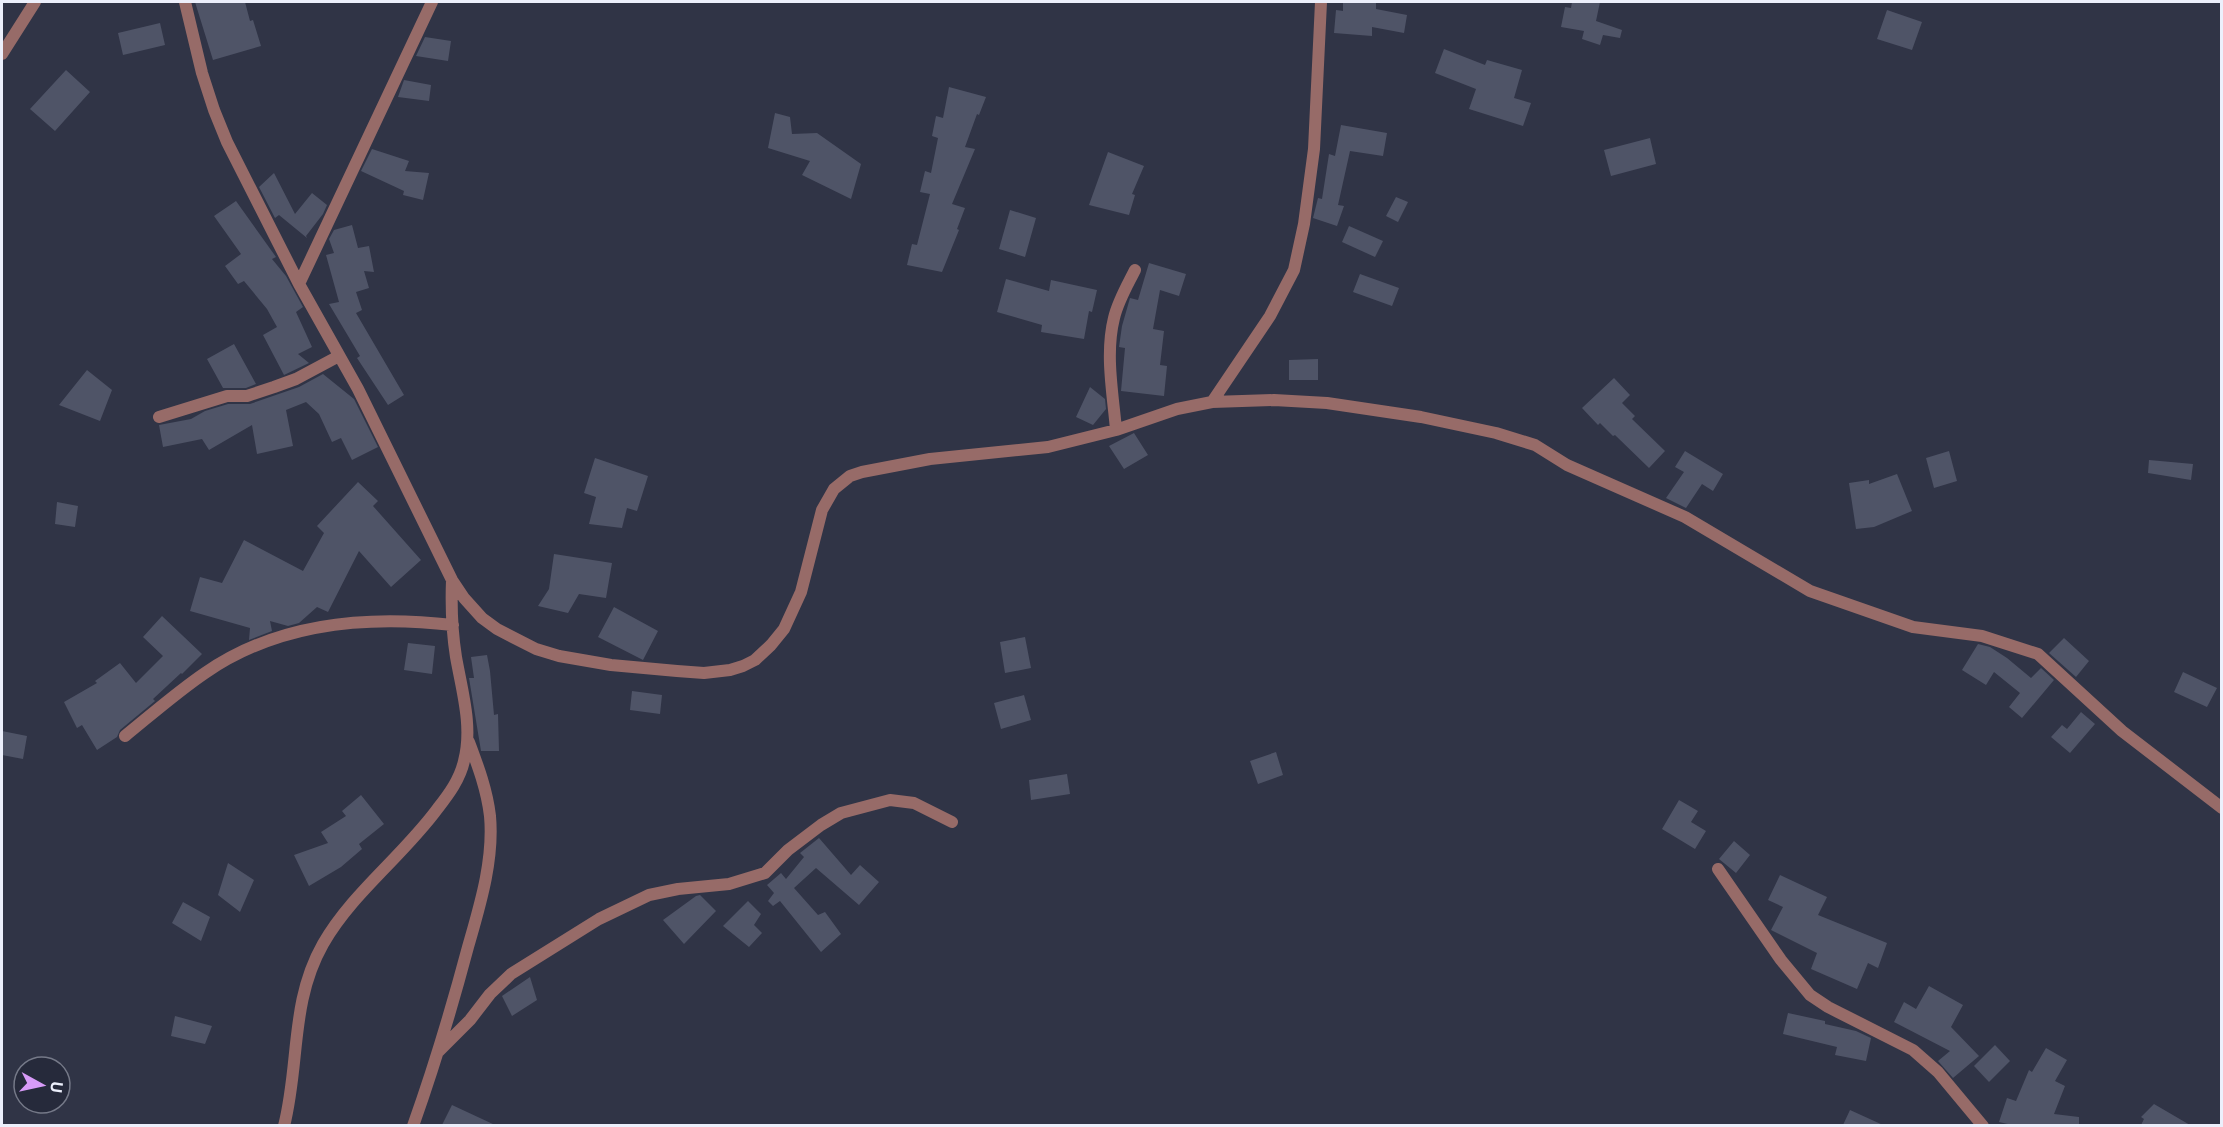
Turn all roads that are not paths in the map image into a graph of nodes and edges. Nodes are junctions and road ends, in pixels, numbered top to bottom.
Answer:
1 (35, 2) edge
2 (185, 2) edge
3 (432, 2) edge
4 (1321, 2) edge
5 (2, 54) edge
6 (1135, 270) dead end
7 (299, 284) junction
8 (339, 356) junction
9 (1212, 402) junction
10 (159, 417) dead end
11 (1116, 430) junction
12 (452, 580) junction
13 (453, 625) junction
14 (125, 736) dead end
15 (468, 738) junction
16 (2222, 808) edge
17 (952, 822) dead end
18 (1718, 869) dead end
19 (438, 1052) junction
20 (284, 1125) edge
21 (413, 1125) edge
22 (1983, 1125) edge

1 - 5 street
2 - 7 street
3 - 7 street
4 - 9 street
6 - 11 street
7 - 8 street
8 - 10 street
8 - 12 street
9 - 11 street
9 - 16 street
11 - 12 street
12 - 13 street
13 - 14 street
13 - 15 street
15 - 19 street
15 - 20 street
17 - 19 street
18 - 22 street
19 - 21 street

